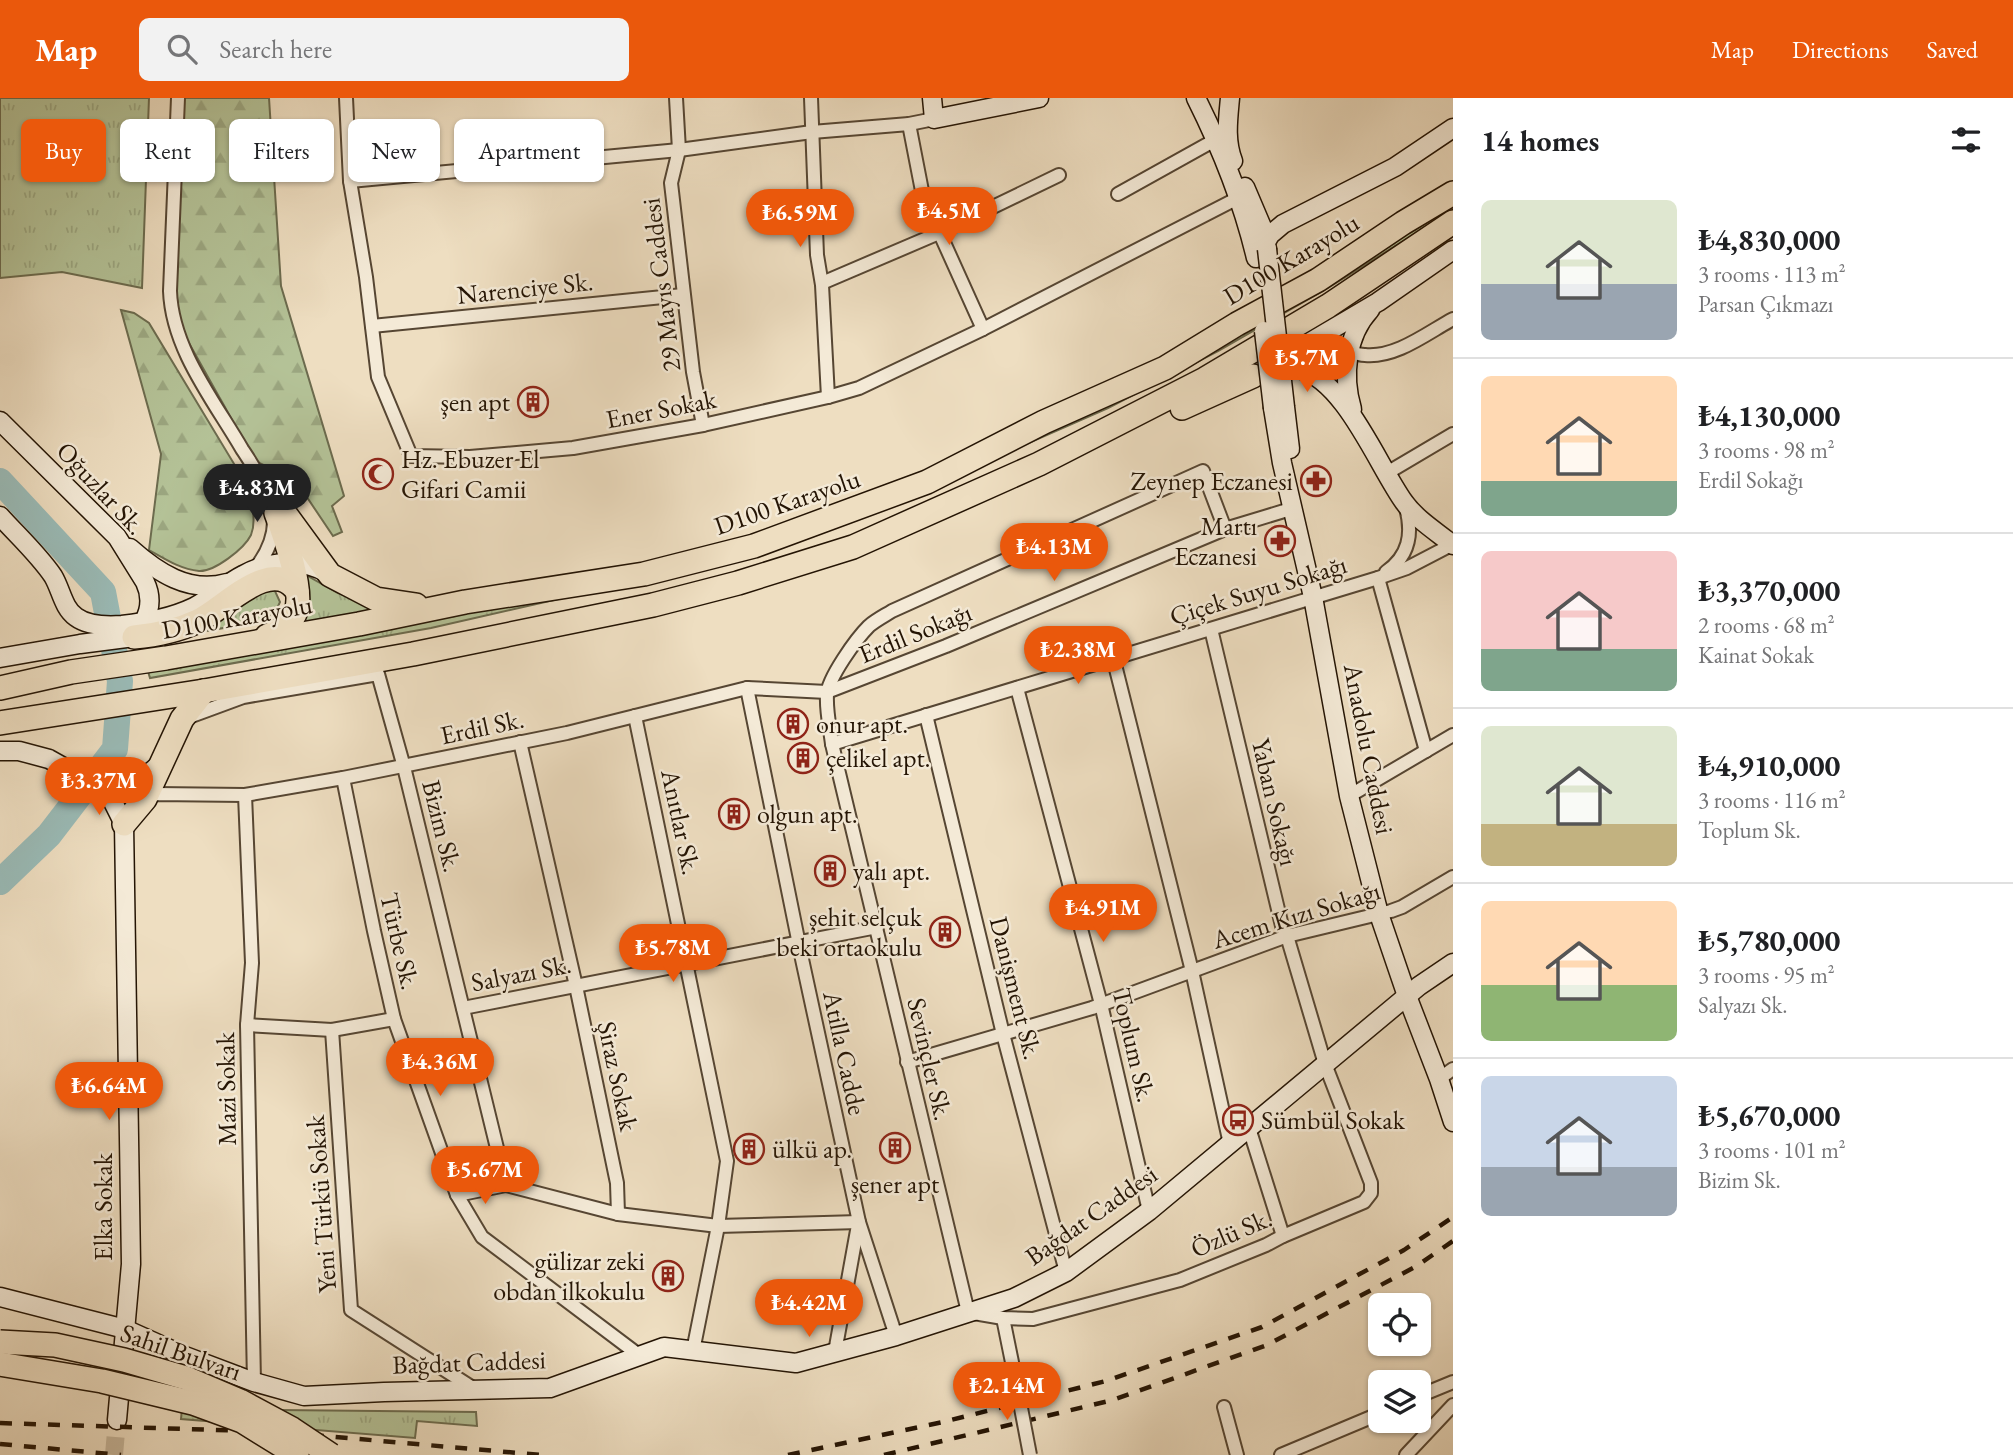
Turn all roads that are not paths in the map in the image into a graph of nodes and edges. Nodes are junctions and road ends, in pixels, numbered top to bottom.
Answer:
1 (178, 98) edge
2 (346, 98) edge
3 (677, 98) edge
4 (811, 98) edge
5 (932, 98) edge
6 (1039, 98) edge
7 (1230, 98) edge
8 (1197, 99) edge
9 (934, 119) junction
10 (909, 124) junction
11 (1453, 128) edge
12 (812, 132) junction
13 (348, 140) edge
14 (1214, 140) junction
15 (680, 150) junction
16 (440, 173) edge
17 (1059, 175) dead end
18 (350, 182) edge
19 (1453, 193) edge
20 (1118, 194) dead end
21 (1238, 198) junction
22 (1453, 222) edge
23 (939, 233) junction
24 (1263, 250) junction
25 (1453, 250) edge
26 (822, 283) junction
27 (684, 295) junction
28 (1378, 302) junction
29 (1453, 319) edge
30 (372, 326) junction
31 (983, 329) junction
32 (1349, 351) junction
33 (1253, 376) junction
34 (828, 397) junction
35 (0, 421) edge
36 (1356, 422) junction
37 (703, 425) junction
38 (1453, 433) edge
39 (1039, 464) junction
40 (1387, 472) junction
41 (262, 482) junction
42 (1405, 504) junction
43 (1294, 508) junction
44 (0, 516) edge
45 (1225, 529) junction
46 (117, 537) junction
47 (1453, 545) edge
48 (291, 563) junction
49 (256, 569) junction
50 (330, 575) junction
51 (1378, 578) junction
52 (233, 581) junction
53 (297, 591) junction
54 (1313, 597) junction
55 (465, 603) junction
56 (80, 620) junction
57 (139, 629) junction
58 (1211, 629) junction
59 (73, 645) junction
60 (191, 653) junction
61 (1113, 657) junction
62 (0, 658) edge
63 (0, 688) edge
64 (747, 688) junction
65 (1017, 688) junction
66 (204, 691) junction
67 (827, 692) junction
68 (926, 715) junction
69 (635, 716) junction
70 (183, 719) junction
71 (0, 723) edge
72 (1453, 736) edge
73 (520, 742) junction
74 (832, 744) junction
75 (0, 751) edge
76 (1426, 751) junction
77 (404, 766) junction
78 (160, 767) junction
79 (342, 778) junction
80 (108, 792) junction
81 (245, 795) junction
82 (1349, 796) junction
83 (145, 799) junction
84 (124, 824) junction
85 (1453, 877) edge
86 (1379, 914) junction
87 (877, 927) junction
88 (1287, 936) junction
89 (798, 942) junction
90 (1453, 962) edge
91 (687, 964) junction
92 (1192, 971) junction
93 (576, 986) junction
94 (1407, 996) junction
95 (1101, 1004) junction
96 (463, 1008) junction
97 (394, 1018) junction
98 (247, 1025) junction
99 (332, 1030) junction
100 (1003, 1034) junction
101 (907, 1062) junction
102 (1325, 1064) junction
103 (1446, 1074) edge
104 (1453, 1122) edge
105 (1249, 1128) junction
106 (1230, 1144) junction
107 (506, 1185) junction
108 (457, 1195) junction
109 (1149, 1211) junction
110 (618, 1214) junction
111 (859, 1222) junction
112 (718, 1226) junction
113 (1283, 1236) junction
114 (1066, 1272) junction
115 (0, 1297) edge
116 (968, 1312) junction
117 (1003, 1318) junction
118 (125, 1329) junction
119 (0, 1333) edge
120 (896, 1336) junction
121 (0, 1342) edge
122 (55, 1345) junction
123 (693, 1351) junction
124 (835, 1352) junction
125 (640, 1356) junction
126 (0, 1364) edge
127 (48, 1372) junction
128 (0, 1374) edge
129 (254, 1382) junction
130 (1453, 1382) edge
131 (477, 1391) junction
132 (1431, 1391) edge
133 (1453, 1405) edge
134 (1224, 1408) dead end
135 (1368, 1418) edge
136 (117, 1420) tunnel mouth
137 (297, 1455) edge
138 (331, 1455) edge
139 (1030, 1455) edge
140 (1237, 1455) edge
141 (1281, 1455) edge
142 (1406, 1455) edge

1 - 41 street
2 - 13 street, Ener Sokak
3 - 15 street, 29 Mayıs Caddesi
4 - 12 street
5 - 9 street
6 - 9 street
7 - 24 street, Anadolu Caddesi
8 - 14 street, Anadolu Caddesi
9 - 10 street
10 - 12 street
10 - 23 street
11 - 24 street
12 - 15 street
12 - 26 street
14 - 20 street
14 - 21 street, Anadolu Caddesi
15 - 16 street
15 - 27 street, 29 Mayıs Caddesi
17 - 23 street
18 - 30 street, Ener Sokak
19 - 55 highway, D100 Karayolu
21 - 24 street, Anadolu Caddesi
21 - 31 street, Ener Sokak
22 - 39 highway
23 - 26 street
23 - 31 street
24 - 43 street, Anadolu Caddesi, bridge
25 - 28 street
26 - 34 street
27 - 30 street, Narenciye Sk.
27 - 37 street, 29 Mayıs Caddesi
28 - 32 street
28 - 33 street
29 - 32 street
30 - 37 street, Ener Sokak
31 - 34 street, Ener Sokak
32 - 36 street
33 - 36 street
33 - 39 highway
34 - 37 street, Ener Sokak
35 - 46 street, Oğuzlar Sk.
36 - 40 street
38 - 40 street
39 - 66 highway
40 - 42 street
41 - 48 highway
41 - 49 street
41 - 50 highway
42 - 47 street
42 - 51 street
43 - 45 street, Erdil Sokağı
43 - 54 street, Anadolu Caddesi
44 - 56 street
45 - 67 street, Erdil Sokağı
45 - 67 street
46 - 52 street
46 - 57 street, Oğuzlar Sk.
47 - 51 street, Çiçek Suyu Sokağı
48 - 49 street
48 - 50 street
48 - 53 highway
49 - 52 street
50 - 55 highway
51 - 54 street, Çiçek Suyu Sokağı
51 - 76 street
52 - 57 street
53 - 57 highway
53 - 60 highway
54 - 58 street, Çiçek Suyu Sokağı
54 - 82 street, Anadolu Caddesi
55 - 60 highway, D100 Karayolu
56 - 57 street
56 - 59 street
57 - 59 street
58 - 61 street, Çiçek Suyu Sokağı
58 - 88 street, Yaban Sokağı
59 - 62 street
60 - 63 highway, D100 Karayolu
61 - 65 street, Çiçek Suyu Sokağı
61 - 92 street
64 - 67 street, Erdil Sk.
64 - 69 street, Erdil Sk.
64 - 89 street, Atilla Cadde
65 - 68 street, Çiçek Suyu Sokağı
65 - 95 street, Toplum Sk.
66 - 70 highway
66 - 71 highway
67 - 74 street, Sevinçler Sk.
68 - 74 street, Çiçek Suyu Sokağı
68 - 100 street, Danişment Sk.
69 - 73 street, Erdil Sk.
69 - 91 street, Anıtlar Sk.
70 - 77 street, Bizim Sk.
70 - 78 highway
72 - 76 street
73 - 77 street, Erdil Sk.
73 - 93 street, Şiraz Sokak
74 - 87 street, Sevinçler Sk.
75 - 80 street
76 - 82 street
77 - 79 street, Erdil Sk.
77 - 96 street, Bizim Sk.
78 - 80 highway
78 - 83 highway
79 - 81 street, Erdil Sk.
79 - 97 street, Türbe Sk.
80 - 84 street
81 - 83 street, Erdil Sk.
81 - 98 street, Mazi Sokak
82 - 86 street, Anadolu Caddesi
83 - 84 highway
84 - 118 street, Elka Sokak
85 - 86 street, Acem Kızı Sokağı
86 - 88 street, Acem Kızı Sokağı
86 - 94 street, Anadolu Caddesi
87 - 89 street, Salyazı Sk.
87 - 101 street, Sevinçler Sk.
88 - 92 street, Acem Kızı Sokağı
88 - 102 street, Yaban Sokağı
89 - 91 street, Salyazı Sk.
89 - 111 street, Atilla Cadde
90 - 94 street, Bağdat Caddesi
91 - 93 street, Salyazı Sk.
91 - 112 street, Anıtlar Sk.
92 - 95 street, Acem Kızı Sokağı
92 - 106 street
93 - 96 street, Salyazı Sk.
93 - 110 street, Şiraz Sokak
94 - 102 street, Bağdat Caddesi
94 - 103 street, Anadolu Caddesi
95 - 100 street, Acem Kızı Sokağı
95 - 109 street, Toplum Sk.
96 - 107 street, Bizim Sk.
97 - 99 street
97 - 108 street, Türbe Sk.
98 - 99 street
98 - 129 street, Mazi Sokak
99 - 131 street, Yeni Türkü Sokak
100 - 101 street, Acem Kızı Sokağı
100 - 114 street, Danişment Sk.
101 - 116 street, Sevinçler Sk.
102 - 105 street, Bağdat Caddesi
102 - 113 street, Özlü Sk.
103 - 104 street, Anadolu Caddesi
105 - 106 street, Bağdat Caddesi
105 - 113 street
106 - 109 street, Bağdat Caddesi
107 - 108 street
107 - 110 street
108 - 125 street, Türbe Sk.
109 - 114 street, Bağdat Caddesi
110 - 112 street
111 - 112 street
111 - 120 street, Atilla Cadde
111 - 124 street, Atilla Cadde
112 - 123 street, Anıtlar Sk.
113 - 117 street, Özlü Sk.
114 - 116 street, Bağdat Caddesi
115 - 118 street, Bağdat Caddesi
116 - 117 street, Özlü Sk.
116 - 120 street, Bağdat Caddesi
117 - 139 street, bridge
118 - 129 street, Bağdat Caddesi
118 - 136 street, Elka Sokak
119 - 122 highway, bridge
120 - 124 street, Bağdat Caddesi
121 - 122 highway, Sahil Bulvarı, bridge
122 - 138 highway, Sahil Bulvarı, bridge
123 - 124 street, Bağdat Caddesi
123 - 125 street, Bağdat Caddesi
125 - 131 street, Bağdat Caddesi
126 - 127 highway, Sahil Bulvarı, bridge
127 - 128 highway, bridge
127 - 137 highway, Sahil Bulvarı, bridge
129 - 131 street, Bağdat Caddesi
130 - 132 street
133 - 142 street
134 - 140 street
135 - 141 street

